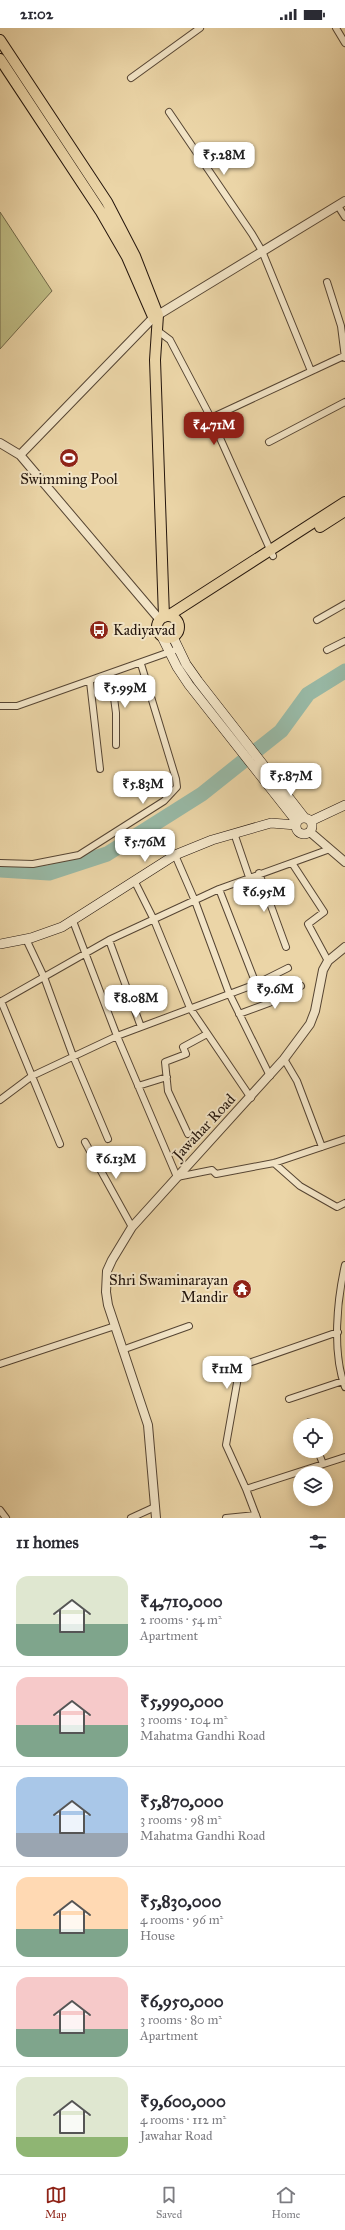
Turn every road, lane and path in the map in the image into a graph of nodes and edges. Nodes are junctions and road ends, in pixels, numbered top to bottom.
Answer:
1 (200, 28) edge
2 (336, 28) edge
3 (0, 40) edge
4 (345, 42) edge
5 (0, 59) edge
6 (131, 78) dead end
7 (169, 112) dead end
8 (342, 204) edge
9 (345, 217) edge
10 (262, 251) junction
11 (327, 282) dead end
12 (156, 316) junction
13 (158, 329) junction
14 (344, 357) edge
15 (311, 371) junction
16 (345, 402) edge
17 (211, 418) junction
18 (269, 442) dead end
19 (0, 443) edge
20 (20, 455) junction
21 (345, 502) edge
22 (345, 511) edge
23 (272, 554) junction
24 (345, 604) edge
25 (167, 618) junction
26 (316, 620) dead end
27 (161, 635) junction
28 (173, 637) junction
29 (345, 641) edge
30 (178, 649) junction
31 (327, 650) dead end
32 (169, 653) junction
33 (141, 664) junction
34 (111, 674) junction
35 (90, 682) junction
36 (194, 683) junction
37 (0, 706) edge
38 (116, 745) dead end
39 (100, 768) dead end
40 (345, 805) edge
41 (302, 821) junction
42 (310, 832) junction
43 (234, 833) junction
44 (330, 849) junction
45 (174, 855) junction
46 (345, 862) edge
47 (0, 863) edge
48 (292, 863) junction
49 (260, 873) junction
50 (249, 877) junction
51 (135, 882) junction
52 (219, 889) junction
53 (195, 901) junction
54 (154, 920) junction
55 (73, 921) junction
56 (26, 939) junction
57 (109, 940) junction
58 (0, 944) edge
59 (286, 947) dead end
60 (345, 947) edge
61 (86, 953) junction
62 (328, 961) junction
63 (288, 968) dead end
64 (44, 977) junction
65 (256, 984) junction
66 (301, 986) dead end
67 (229, 993) junction
68 (0, 1002) edge
69 (190, 1008) junction
70 (239, 1014) junction
71 (140, 1027) junction
72 (208, 1034) junction
73 (117, 1036) junction
74 (73, 1056) junction
75 (284, 1059) junction
76 (32, 1076) junction
77 (270, 1076) junction
78 (167, 1077) junction
79 (138, 1086) junction
80 (251, 1098) junction
81 (0, 1100) edge
82 (188, 1134) dead end
83 (108, 1139) dead end
84 (345, 1139) edge
85 (85, 1142) dead end
86 (60, 1144) dead end
87 (322, 1147) junction
88 (274, 1163) junction
89 (177, 1177) junction
90 (345, 1203) edge
91 (132, 1227) junction
92 (345, 1265) edge
93 (342, 1310) edge
94 (114, 1326) junction
95 (189, 1326) dead end
96 (338, 1332) junction
97 (345, 1346) edge
98 (338, 1348) junction
99 (122, 1350) junction
100 (0, 1364) edge
101 (344, 1384) edge
102 (289, 1399) dead end
103 (345, 1457) edge
104 (321, 1458) edge
105 (323, 1464) junction
106 (246, 1488) junction
107 (155, 1507) junction
108 (0, 1510) edge
109 (256, 1516) edge
110 (6, 1518) edge
111 (131, 1518) edge
112 (156, 1518) edge
113 (226, 1518) edge

1 - 6 street
2 - 4 street
3 - 12 main road
5 - 12 main road
7 - 10 street
8 - 9 street
8 - 10 street
10 - 12 street
10 - 15 street
11 - 14 street
12 - 13 main road
12 - 20 street
13 - 17 street
13 - 25 main road
14 - 15 street
15 - 17 street
16 - 18 street
17 - 23 street
19 - 20 street
20 - 25 street
21 - 23 main road
22 - 23 main road
23 - 25 main road
24 - 26 street
25 - 27 main road
25 - 28 main road
27 - 28 main road
27 - 32 main road
28 - 30 main road
29 - 31 street
30 - 32 street
30 - 36 main road
32 - 33 street
32 - 36 main road
33 - 34 street
33 - 47 street
34 - 35 street
34 - 38 street
35 - 37 street
35 - 39 street
36 - 41 main road
40 - 41 main road
41 - 42 main road
41 - 42 main road
41 - 43 main road
42 - 44 street
43 - 45 main road
43 - 50 street
44 - 46 street
44 - 48 street
45 - 51 main road
45 - 53 street
48 - 49 street
48 - 62 street
49 - 50 street
49 - 59 street
50 - 52 street
51 - 54 street
51 - 55 main road
52 - 53 street
52 - 65 street
53 - 54 street
53 - 67 street
54 - 57 street
54 - 69 street
55 - 56 main road
55 - 61 street
56 - 58 main road
56 - 64 street
57 - 61 street
57 - 71 street
60 - 62 street
61 - 64 street
61 - 73 street
62 - 75 street, Jawahar Road
63 - 65 street
64 - 68 street
64 - 74 street
65 - 67 street
66 - 70 street
67 - 69 street
67 - 70 street
68 - 76 street
69 - 71 street
69 - 72 street
70 - 77 street
71 - 73 street
72 - 78 street
72 - 80 street
73 - 74 street
73 - 79 street
74 - 76 street
74 - 83 street
75 - 77 street, Jawahar Road
75 - 87 street
76 - 81 street
76 - 86 street
77 - 80 street, Jawahar Road
78 - 79 street
78 - 82 street
79 - 89 street
80 - 89 street, Jawahar Road
84 - 87 street
85 - 91 street
87 - 88 street
88 - 89 street
88 - 90 street
89 - 91 street, Jawahar Road
91 - 94 street, Jawahar Road
92 - 93 street
93 - 96 street
94 - 99 street, Jawahar Road
94 - 100 street
95 - 99 street
96 - 98 street
96 - 106 street
97 - 98 street
98 - 101 street
99 - 107 street, Jawahar Road
101 - 102 street
103 - 105 street
104 - 105 street
105 - 106 street
106 - 109 street
107 - 111 street
107 - 112 street, Jawahar Road
108 - 110 street
109 - 113 street

